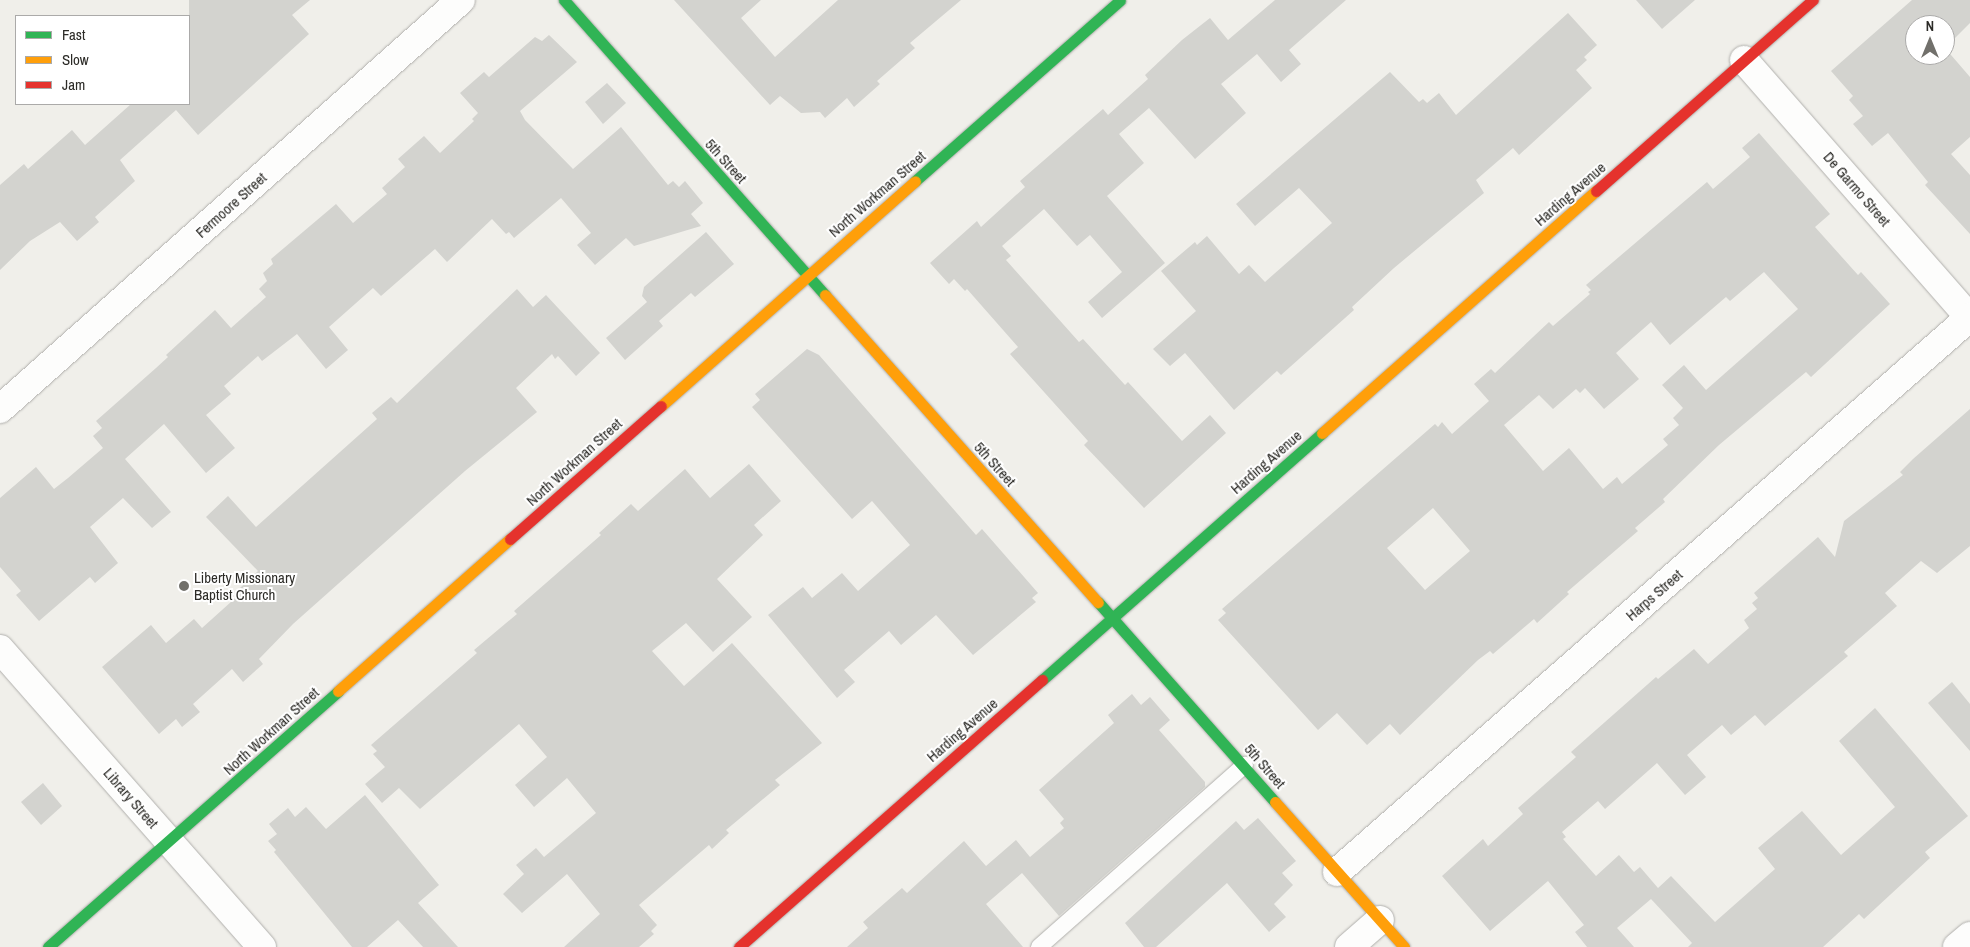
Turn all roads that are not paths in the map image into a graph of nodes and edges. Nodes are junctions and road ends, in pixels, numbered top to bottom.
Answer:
1 (461, 0) edge
2 (564, 0) edge
3 (1120, 0) edge
4 (1813, 0) edge
5 (1744, 60) junction
6 (808, 276) junction
7 (1970, 318) edge
8 (0, 409) edge
9 (1112, 618) junction
10 (0, 649) edge
11 (1245, 765) junction
12 (168, 841) junction
13 (1337, 872) junction
14 (1380, 920) junction
15 (1970, 936) edge
16 (48, 947) edge
17 (262, 947) edge
18 (739, 947) edge
19 (1039, 947) edge
20 (1349, 947) edge
21 (1404, 947) edge
22 (1957, 947) edge

1 - 8 street, Fermoore Street
2 - 6 street, 5th Street
3 - 6 street, North Workman Street
4 - 5 street, Harding Avenue
5 - 7 street, De Garmo Street
5 - 9 street, Harding Avenue
6 - 9 street, 5th Street
6 - 12 street, North Workman Street
7 - 13 street, Harps Street
9 - 11 street, 5th Street
9 - 18 street, Harding Avenue
10 - 12 street, Library Street
11 - 13 street, 5th Street
11 - 19 lane
12 - 16 street, North Workman Street
12 - 17 street, Library Street
13 - 14 street, 5th Street
14 - 20 street
14 - 21 street, 5th Street
15 - 22 street

